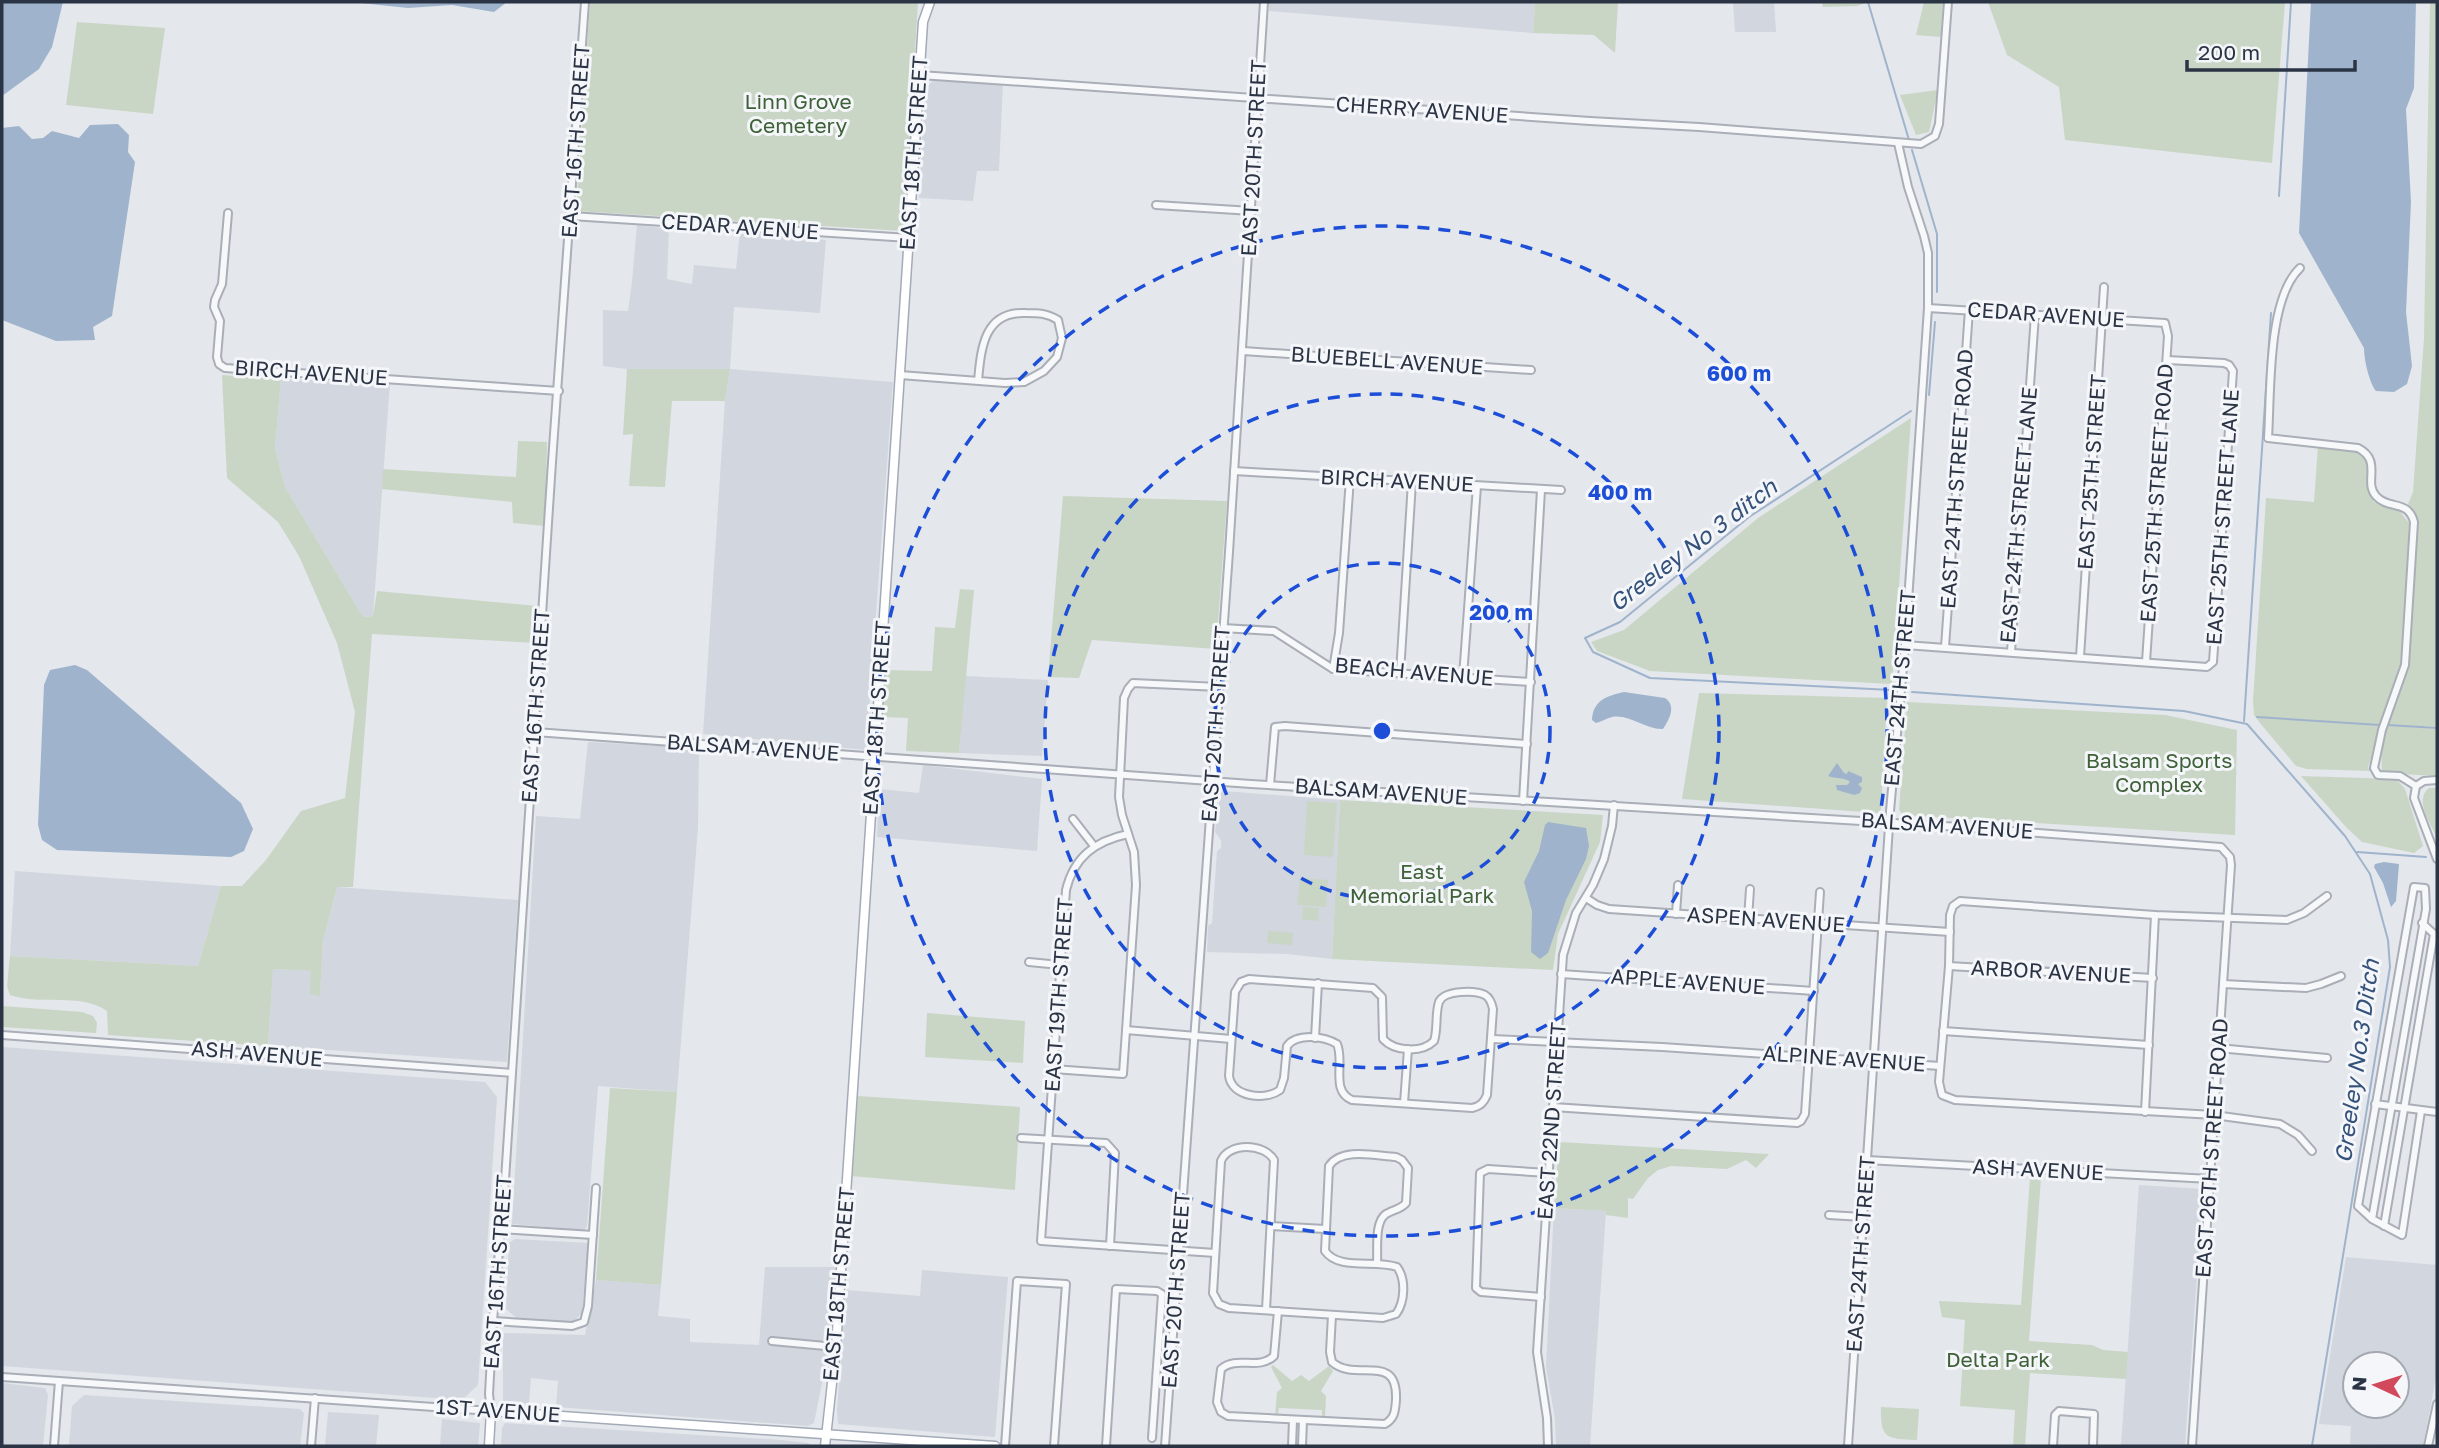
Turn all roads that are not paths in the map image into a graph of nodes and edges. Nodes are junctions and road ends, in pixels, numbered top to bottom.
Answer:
1 (585, 2) edge
2 (924, 2) edge
3 (930, 2) edge
4 (1264, 2) edge
5 (1948, 2) edge
6 (923, 22) junction
7 (920, 75) junction
8 (1258, 97) junction
9 (1898, 143) junction
10 (1156, 205) dead end
11 (1252, 211) junction
12 (228, 213) dead end
13 (571, 216) junction
14 (909, 238) junction
15 (2300, 268) dead end
16 (2104, 287) dead end
17 (1928, 308) junction
18 (1969, 310) junction
19 (2035, 315) junction
20 (2102, 319) junction
21 (2165, 323) joint
22 (1243, 351) junction
23 (2167, 360) junction
24 (1531, 370) dead end
25 (900, 375) junction
26 (978, 381) junction
27 (559, 391) junction
28 (1234, 471) junction
29 (1350, 478) junction
30 (1412, 482) junction
31 (1477, 486) junction
32 (1541, 490) junction
33 (1561, 490) dead end
34 (1223, 628) junction
35 (1905, 645) junction
36 (1945, 647) junction
37 (2011, 652) junction
38 (2080, 657) junction
39 (2146, 662) junction
40 (1333, 668) junction
41 (1400, 673) junction
42 (1463, 677) junction
43 (1531, 682) junction
44 (1219, 687) junction
45 (535, 732) junction
46 (1527, 744) junction
47 (875, 758) junction
48 (1121, 774) junction
49 (2437, 780) edge
50 (1212, 782) junction
51 (1270, 785) junction
52 (2416, 786) junction
53 (1523, 801) junction
54 (1614, 805) junction
55 (1073, 819) dead end
56 (1889, 823) junction
57 (1128, 834) junction
58 (1094, 846) junction
59 (2227, 851) joint
60 (2437, 859) edge
61 (1678, 885) dead end
62 (1751, 889) dead end
63 (1820, 892) dead end
64 (2327, 896) dead end
65 (1586, 898) junction
66 (1676, 914) junction
67 (2155, 915) junction
68 (2227, 917) junction
69 (1748, 919) junction
70 (1818, 923) junction
71 (2422, 923) junction
72 (1884, 928) junction
73 (1950, 932) junction
74 (1029, 962) dead end
75 (1060, 965) junction
76 (1949, 966) junction
77 (1562, 974) junction
78 (2341, 976) dead end
79 (2153, 978) junction
80 (1318, 983) junction
81 (2223, 984) junction
82 (1814, 991) junction
83 (1126, 1030) junction
84 (1943, 1031) junction
85 (2, 1035) edge
86 (1194, 1036) junction
87 (1315, 1038) junction
88 (1231, 1039) junction
89 (1492, 1039) junction
90 (1556, 1043) junction
91 (2149, 1045) junction
92 (2218, 1048) junction
93 (1408, 1049) junction
94 (1809, 1057) junction
95 (2327, 1058) dead end
96 (1874, 1061) junction
97 (1940, 1066) junction
98 (1053, 1069) junction
99 (512, 1073) junction
100 (1404, 1103) junction
101 (2375, 1104) junction
102 (1553, 1107) junction
103 (2392, 1108) junction
104 (2405, 1110) junction
105 (2421, 1111) junction
106 (2145, 1112) junction
107 (2437, 1112) edge
108 (2214, 1115) junction
109 (1021, 1138) dead end
110 (1048, 1139) junction
111 (2312, 1151) dead end
112 (1867, 1160) junction
113 (1548, 1173) junction
114 (2210, 1180) junction
115 (596, 1188) dead end
116 (1829, 1215) dead end
117 (1863, 1217) junction
118 (2372, 1219) junction
119 (1271, 1226) junction
120 (2384, 1226) junction
121 (502, 1229) junction
122 (1325, 1229) junction
123 (593, 1235) junction
124 (1110, 1246) junction
125 (1178, 1251) junction
126 (1216, 1253) junction
127 (1377, 1263) junction
128 (1541, 1297) junction
129 (1266, 1310) junction
130 (1278, 1311) junction
131 (1332, 1315) junction
132 (493, 1321) junction
133 (772, 1342) dead end
134 (836, 1347) junction
135 (2, 1377) edge
136 (60, 1381) junction
137 (314, 1398) junction
138 (2437, 1404) edge
139 (491, 1410) junction
140 (1293, 1420) junction
141 (1303, 1420) junction
142 (825, 1435) junction
143 (1152, 1438) dead end
144 (54, 1446) edge
145 (311, 1446) edge
146 (489, 1446) edge
147 (825, 1446) edge
148 (995, 1446) edge
149 (1005, 1446) edge
150 (1054, 1446) edge
151 (1106, 1446) edge
152 (1164, 1446) edge
153 (1292, 1446) edge
154 (1302, 1446) edge
155 (1548, 1446) edge
156 (1847, 1446) edge
157 (2053, 1446) edge
158 (2093, 1446) edge
159 (2192, 1446) edge
160 (2428, 1446) edge

1 - 13 street, EAST 16TH STREET
2 - 6 street, EAST 18TH STREET
3 - 6 main road
4 - 8 street, EAST 20TH STREET
5 - 9 street, CHERRY AVENUE
6 - 7 main road, EAST 18TH STREET
7 - 8 street, CHERRY AVENUE
7 - 14 main road, EAST 18TH STREET
8 - 9 street, CHERRY AVENUE
8 - 11 street, EAST 20TH STREET
9 - 17 street, EAST 24TH STREET
10 - 11 street
11 - 22 street, EAST 20TH STREET
12 - 27 street, BIRCH AVENUE
13 - 14 street, CEDAR AVENUE
13 - 27 street, EAST 16TH STREET
14 - 25 main road, EAST 18TH STREET
15 - 52 street
16 - 20 street, EAST 25TH STREET
17 - 18 street, CEDAR AVENUE
17 - 35 street, EAST 24TH STREET
18 - 19 street, CEDAR AVENUE
18 - 36 street, EAST 24TH STREET ROAD
19 - 20 street, CEDAR AVENUE
19 - 37 street, EAST 24TH STREET LANE
20 - 21 street, CEDAR AVENUE
20 - 38 street, EAST 25TH STREET
21 - 23 street, EAST 25TH STREET ROAD
22 - 24 street, BLUEBELL AVENUE
22 - 28 street, EAST 20TH STREET
23 - 39 street, EAST 25TH STREET ROAD
23 - 39 street, EAST 25TH STREET LANE
25 - 26 street
25 - 47 main road, EAST 18TH STREET
26 - 26 street
27 - 45 street, EAST 16TH STREET
28 - 29 street, BIRCH AVENUE
28 - 34 street, EAST 20TH STREET
29 - 30 street, BIRCH AVENUE
29 - 40 street
30 - 31 street, BIRCH AVENUE
30 - 41 street
31 - 32 street, BIRCH AVENUE
31 - 42 street
32 - 33 street, BIRCH AVENUE
32 - 43 street
34 - 40 street, BEACH AVENUE
34 - 44 street, EAST 20TH STREET
35 - 36 street, EAST 24TH STREET LANE
35 - 56 street, EAST 24TH STREET
36 - 37 street, EAST 24TH STREET LANE
37 - 38 street
38 - 39 street
40 - 41 street, BEACH AVENUE
41 - 42 street, BEACH AVENUE
42 - 43 street, BEACH AVENUE
43 - 46 street
44 - 48 street
44 - 50 street, EAST 20TH STREET
45 - 47 street, BALSAM AVENUE
45 - 99 street, EAST 16TH STREET
46 - 51 street
46 - 53 street
47 - 48 street, BALSAM AVENUE
47 - 134 main road, EAST 18TH STREET
48 - 50 street, BALSAM AVENUE
48 - 57 street
49 - 52 street
50 - 51 street, BALSAM AVENUE
50 - 86 street, EAST 20TH STREET
51 - 53 street, BALSAM AVENUE
52 - 60 street
53 - 54 street, BALSAM AVENUE
54 - 56 street, BALSAM AVENUE
54 - 65 street, EAST 22ND STREET
55 - 58 street
56 - 59 street, BALSAM AVENUE
56 - 72 street, EAST 24TH STREET
57 - 58 street
57 - 83 street
58 - 75 street, EAST 19TH STREET
59 - 68 street, EAST 26TH STREET ROAD
61 - 66 street
62 - 69 street
63 - 70 street
64 - 68 street
65 - 66 street, ASPEN AVENUE
65 - 77 street, EAST 22ND STREET
66 - 69 street, ASPEN AVENUE
67 - 68 street
67 - 73 street
67 - 79 street
68 - 81 street, EAST 26TH STREET ROAD
69 - 70 street, ASPEN AVENUE
70 - 72 street, ASPEN AVENUE
70 - 82 street
71 - 101 street
71 - 103 street
71 - 104 street
72 - 73 street, ASPEN AVENUE
72 - 96 street, EAST 24TH STREET
73 - 76 street
74 - 75 street
75 - 98 street, EAST 19TH STREET
76 - 79 street, ARBOR AVENUE
76 - 84 street
77 - 82 street, APPLE AVENUE
77 - 90 street, EAST 22ND STREET
78 - 81 street
79 - 91 street
80 - 87 street
80 - 88 street
80 - 93 street
81 - 92 street, EAST 26TH STREET ROAD
82 - 94 street
83 - 86 street
83 - 98 street
84 - 91 street
84 - 97 street
85 - 99 street, ASH AVENUE
86 - 88 street
86 - 125 street, EAST 20TH STREET
87 - 88 street
87 - 100 street
89 - 90 street, ALPINE AVENUE
89 - 93 street
89 - 100 street
90 - 94 street, ALPINE AVENUE
90 - 102 street, EAST 22ND STREET
91 - 106 street
92 - 95 street
92 - 108 street, EAST 26TH STREET ROAD
93 - 100 street
94 - 96 street, ALPINE AVENUE
94 - 102 street
96 - 97 street, ALPINE AVENUE
96 - 112 street, EAST 24TH STREET
97 - 106 street, ALPINE AVENUE
98 - 110 street, EAST 19TH STREET
99 - 121 street, EAST 16TH STREET
101 - 103 street
101 - 118 street
102 - 113 street, EAST 22ND STREET
103 - 104 street
103 - 118 street
104 - 105 street
104 - 120 street
105 - 107 street
105 - 120 street
106 - 108 street, ALPINE AVENUE
108 - 111 street, ALPINE AVENUE
108 - 114 street, EAST 26TH STREET ROAD
109 - 110 street
110 - 124 street
110 - 124 street, EAST 19TH STREET
112 - 114 street, ASH AVENUE
112 - 117 street, EAST 24TH STREET
113 - 128 street, EAST 22ND STREET
113 - 128 street
114 - 159 street, EAST 26TH STREET ROAD
115 - 123 street
116 - 117 street
117 - 156 street, EAST 24TH STREET
118 - 120 street
119 - 122 street
119 - 126 street
119 - 129 street
121 - 123 street
121 - 132 street, EAST 16TH STREET
122 - 127 street
122 - 127 street
123 - 132 street
124 - 125 street
125 - 126 street
125 - 152 street, EAST 20TH STREET
126 - 129 street
127 - 131 street
128 - 155 street, EAST 22ND STREET
129 - 130 street
130 - 131 street
130 - 140 street
131 - 141 street
132 - 139 street, EAST 16TH STREET
133 - 134 street
134 - 142 main road, EAST 18TH STREET
135 - 136 street, 1ST AVENUE
136 - 137 street, 1ST AVENUE
136 - 144 street
137 - 139 street, 1ST AVENUE
137 - 145 street
138 - 160 street
139 - 142 main road, 1ST AVENUE
139 - 146 main road
140 - 141 street
140 - 153 street
141 - 154 street
142 - 147 main road, EAST 18TH STREET
142 - 148 main road, 1ST AVENUE
143 - 151 street
149 - 150 street
157 - 158 street

